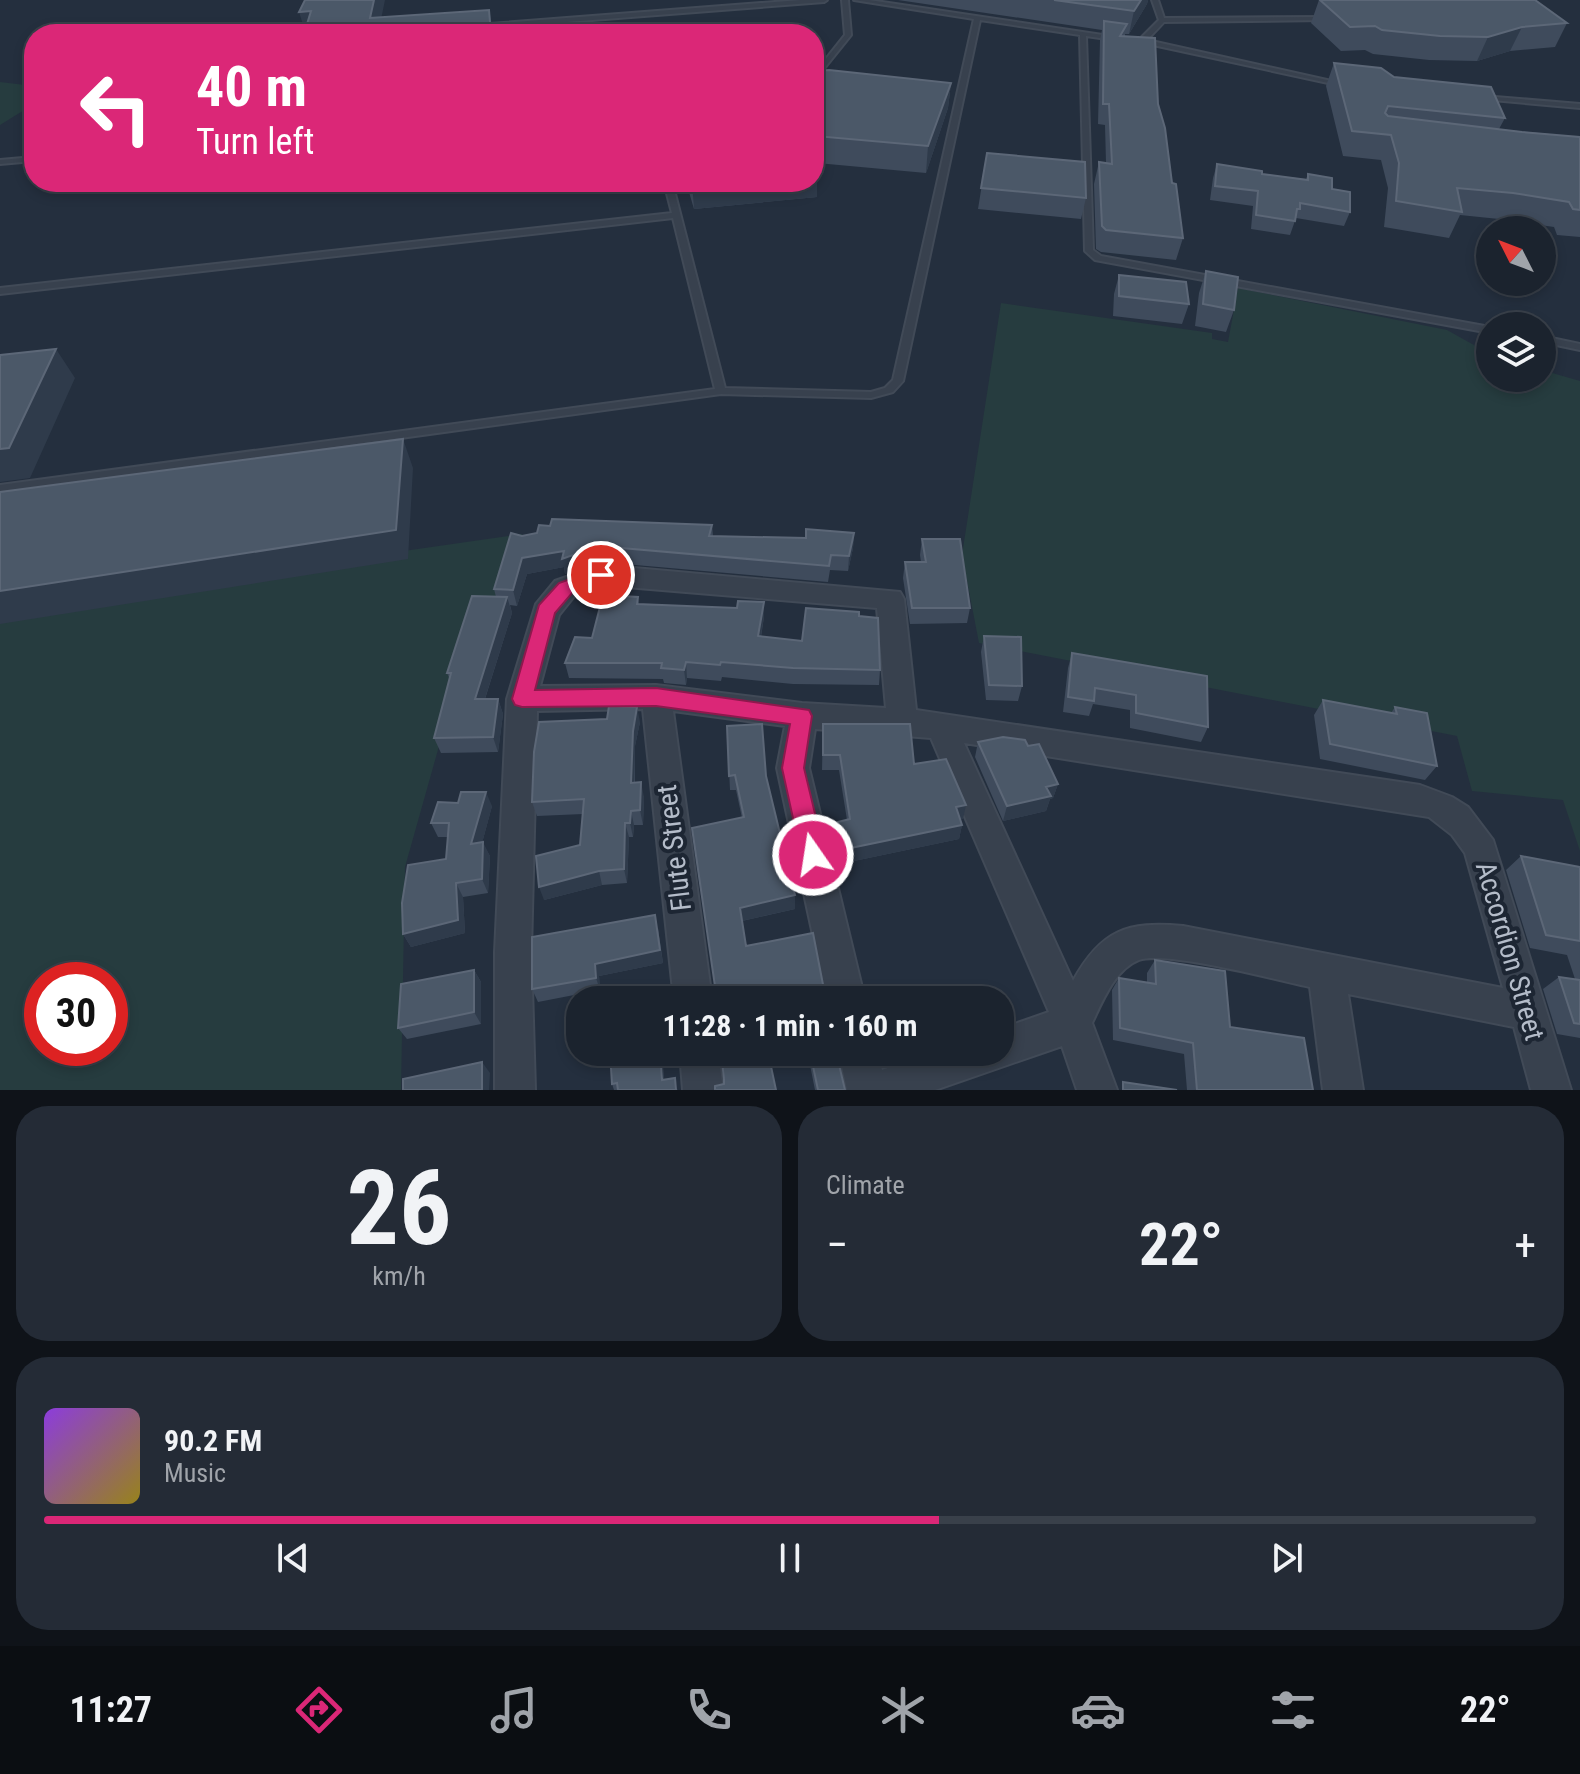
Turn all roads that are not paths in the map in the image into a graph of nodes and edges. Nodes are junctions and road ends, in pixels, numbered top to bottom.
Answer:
1 (632, 0) edge
2 (824, 0) edge
3 (845, 0) edge
4 (857, 0) edge
5 (1155, 0) edge
6 (636, 15) junction
7 (978, 17) junction
8 (1337, 18) edge
9 (1162, 20) junction
10 (555, 24) edge
11 (1083, 34) junction
12 (1143, 41) junction
13 (824, 66) edge
14 (1347, 84) edge
15 (1476, 98) edge
16 (1580, 106) edge
17 (24, 160) edge
18 (0, 162) edge
19 (671, 192) edge
20 (677, 215) junction
21 (0, 291) edge
22 (1476, 327) edge
23 (1556, 342) edge
24 (1580, 347) edge
25 (721, 391) junction
26 (0, 489) edge
27 (656, 697) junction
28 (522, 699) junction
29 (802, 716) junction
30 (902, 721) junction
31 (941, 726) junction
32 (1326, 972) junction
33 (691, 986) edge
34 (843, 986) edge
35 (1527, 1011) junction
36 (1073, 1023) junction
37 (1014, 1043) edge
38 (700, 1066) edge
39 (861, 1066) edge
40 (948, 1066) edge
41 (515, 1090) edge
42 (703, 1090) edge
43 (867, 1090) edge
44 (879, 1090) edge
45 (1097, 1090) edge
46 (1343, 1090) edge
47 (1551, 1090) edge

1 - 6 lane
2 - 6 lane
3 - 13 lane
4 - 7 lane
5 - 9 lane
6 - 10 lane
7 - 11 lane
7 - 25 lane
8 - 9 lane
9 - 12 lane
11 - 12 lane
11 - 22 lane
12 - 14 lane
15 - 16 lane
17 - 18 lane
19 - 20 lane
20 - 21 lane
20 - 25 lane
23 - 24 lane
25 - 26 lane
27 - 28 street
27 - 29 street
27 - 33 street, Flute Street
28 - 30 street
28 - 41 street
29 - 30 street
29 - 34 street
30 - 31 street
31 - 35 street, Accordion Street
31 - 36 street
32 - 35 street
32 - 36 street
32 - 46 street
35 - 47 street, Accordion Street
36 - 37 street
36 - 45 street
38 - 42 street
39 - 43 street
40 - 44 street

